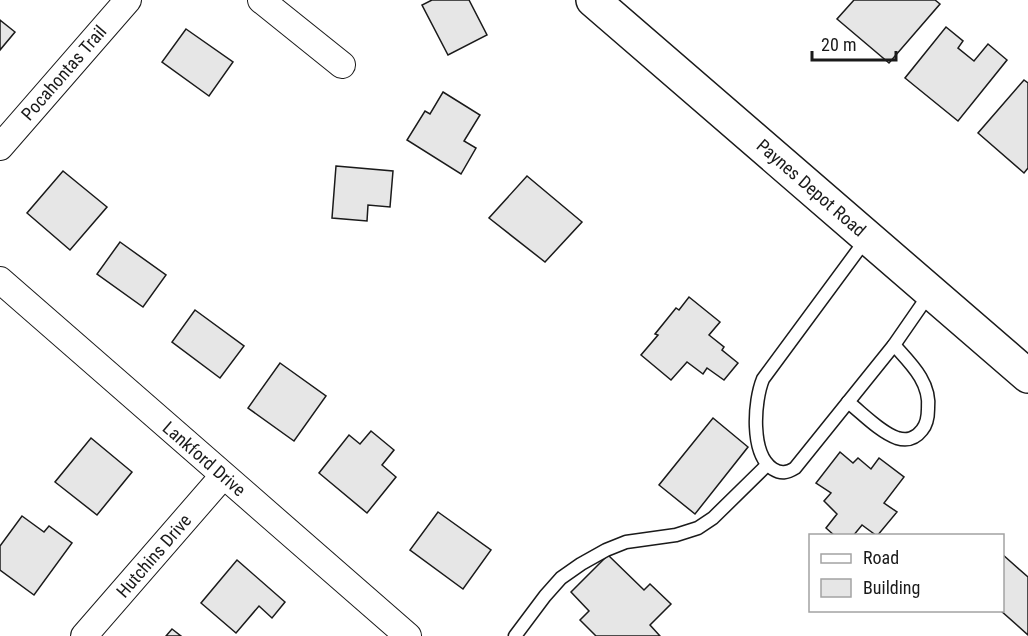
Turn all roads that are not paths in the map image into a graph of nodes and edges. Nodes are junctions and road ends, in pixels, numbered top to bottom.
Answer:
1 (128, 0) edge
2 (261, 0) edge
3 (593, 0) edge
4 (342, 65) dead end
5 (0, 147) edge
6 (867, 237) junction
7 (0, 280) edge
8 (931, 292) junction
9 (894, 345) junction
10 (1028, 376) edge
11 (848, 402) junction
12 (767, 465) junction
13 (223, 476) junction
14 (84, 636) edge
15 (408, 636) edge
16 (515, 636) edge

1 - 5 street, Pocahontas Trail
2 - 4 street
3 - 6 main road, Paynes Depot Road
6 - 8 main road, Paynes Depot Road
6 - 12 lane
7 - 13 street, Lankford Drive
8 - 9 lane
8 - 10 main road, Paynes Depot Road
9 - 11 lane
9 - 11 lane
11 - 12 lane
12 - 16 lane
13 - 14 street, Hutchins Drive
13 - 15 street, Lankford Drive

